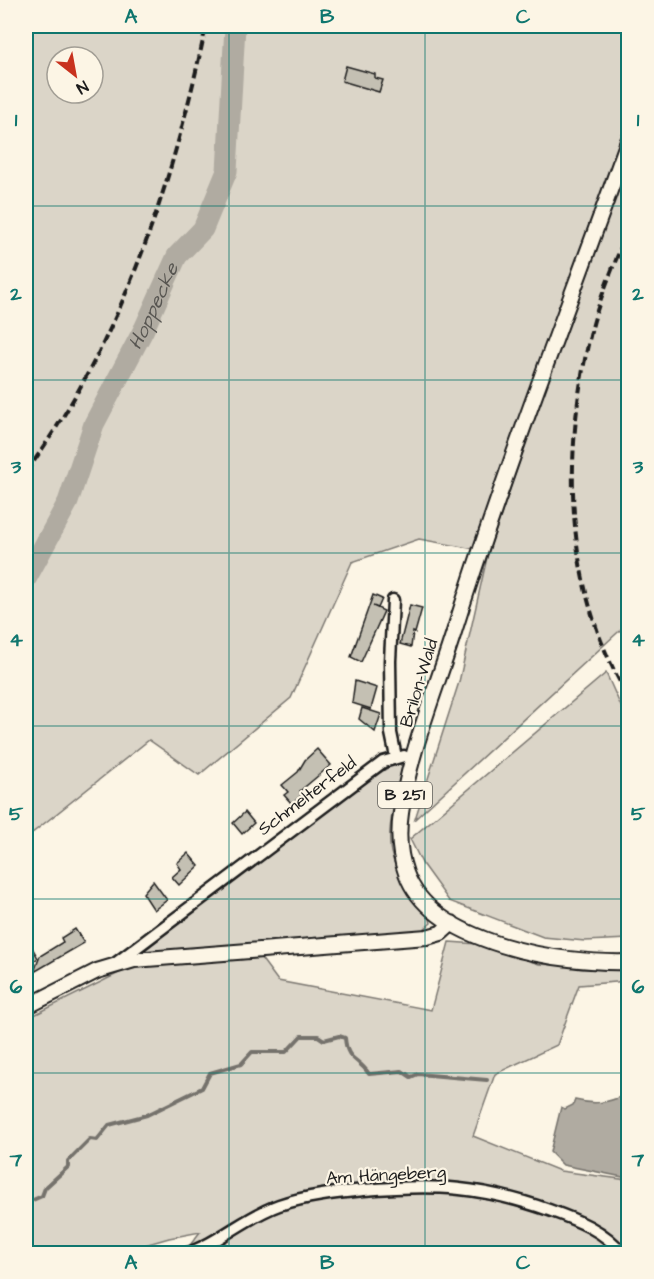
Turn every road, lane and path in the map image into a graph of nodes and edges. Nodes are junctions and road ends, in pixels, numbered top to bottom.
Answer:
1 (628, 141) edge
2 (393, 600) dead end
3 (452, 923) junction
4 (628, 962) edge
5 (116, 963) junction
6 (26, 1007) edge
7 (198, 1251) edge
8 (185, 1254) edge
9 (623, 1254) edge

1 - 3 main road, Brilon-Wald / B 251
2 - 5 street, Schmelterfeld
3 - 4 main road, Brilon-Wald / B 251
3 - 5 main road, Schmelterfeld
5 - 6 main road, Schmelterfeld
7 - 8 street, Am Hängeberg
7 - 9 street, Am Hängeberg

